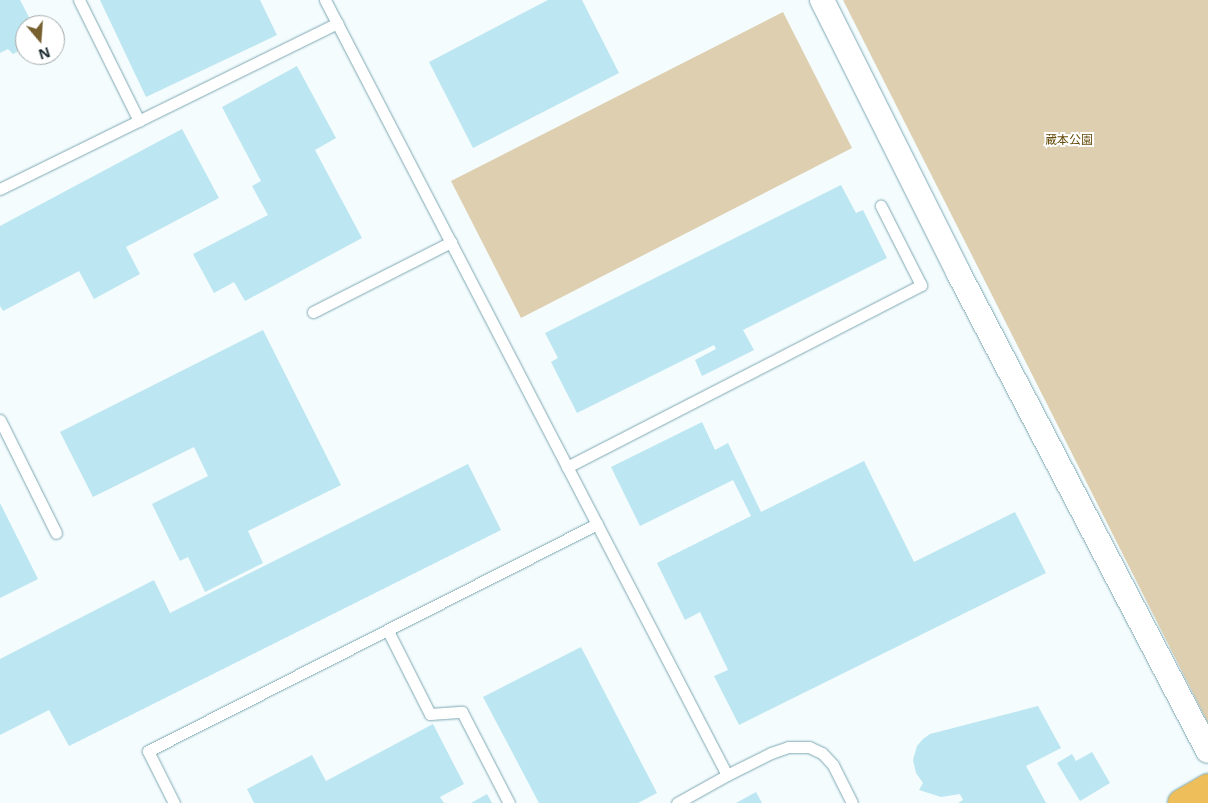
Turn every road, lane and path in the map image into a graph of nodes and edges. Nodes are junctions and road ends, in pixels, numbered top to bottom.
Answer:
1 (79, 0) edge
2 (325, 0) edge
3 (822, 0) edge
4 (337, 23) junction
5 (139, 121) junction
6 (0, 189) edge
7 (881, 206) dead end
8 (451, 242) junction
9 (313, 312) dead end
10 (0, 420) edge
11 (567, 467) junction
12 (597, 524) junction
13 (56, 533) dead end
14 (388, 631) junction
15 (1208, 751) edge
16 (727, 775) junction
17 (1208, 788) edge
18 (174, 803) edge
19 (509, 803) edge
20 (677, 803) edge
21 (852, 803) edge
22 (1182, 803) edge

1 - 5 lane
2 - 4 lane
3 - 15 street
4 - 5 lane
4 - 8 lane
5 - 6 lane
7 - 11 lane
8 - 9 lane
8 - 11 lane
10 - 13 lane
11 - 12 lane
12 - 14 lane
12 - 16 lane
14 - 18 lane
14 - 19 lane
16 - 20 lane
16 - 21 lane
17 - 22 highway

